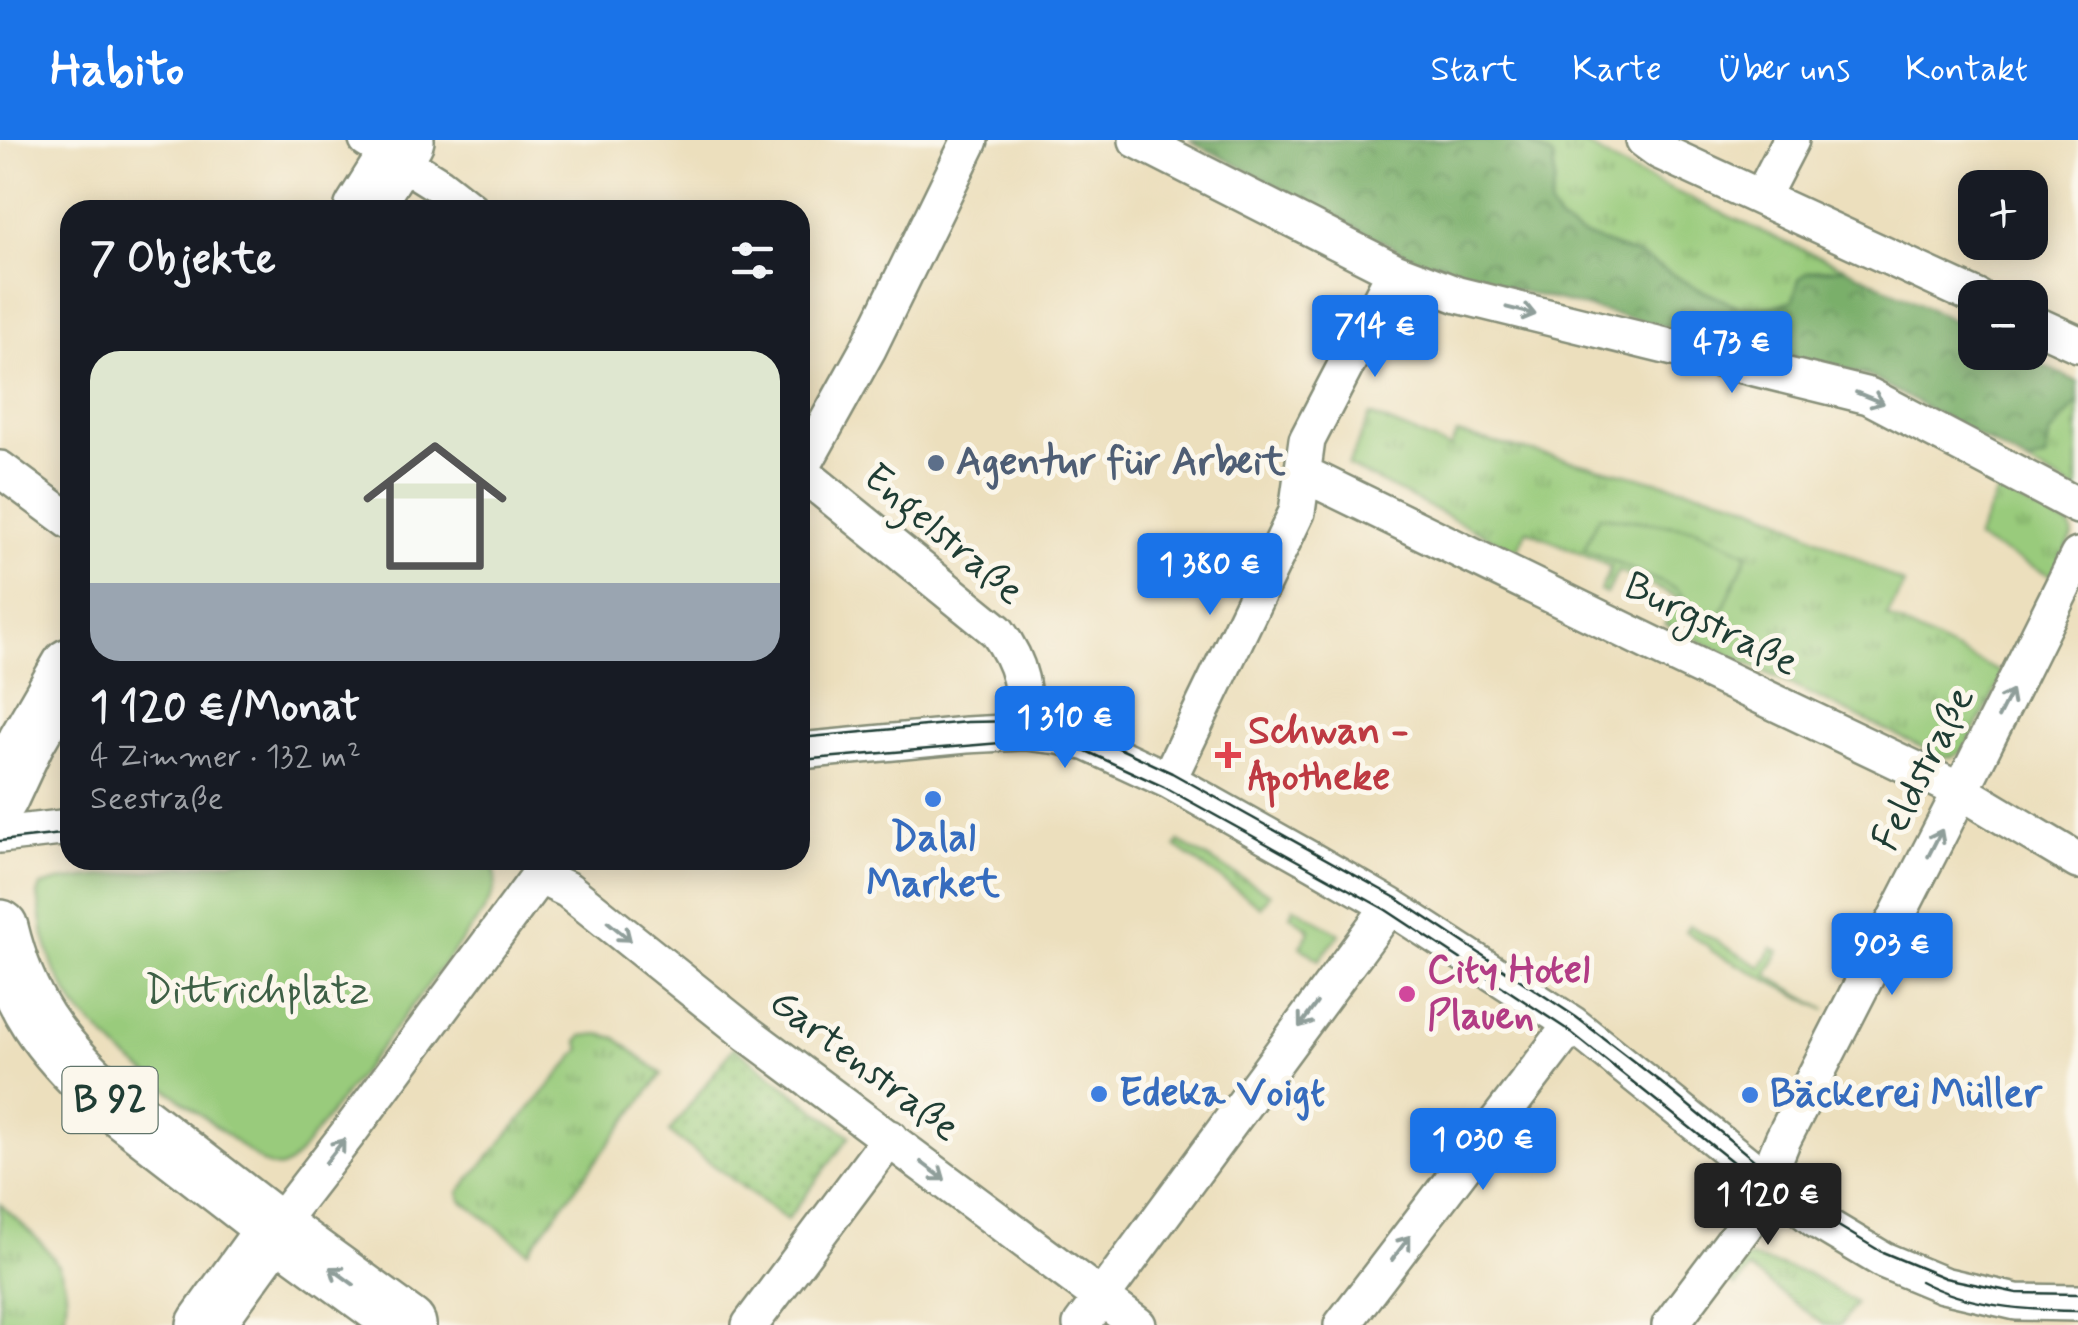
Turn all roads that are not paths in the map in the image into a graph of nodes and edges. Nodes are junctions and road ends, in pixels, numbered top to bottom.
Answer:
1 (970, 140) edge
2 (1137, 140) edge
3 (1644, 140) edge
4 (1791, 140) edge
5 (389, 146) edge
6 (1762, 196) junction
7 (366, 200) edge
8 (458, 200) edge
9 (1395, 271) junction
10 (1958, 289) edge
11 (2048, 330) edge
12 (2078, 344) edge
13 (810, 453) edge
14 (0, 469) edge
15 (1302, 473) junction
16 (810, 479) edge
17 (2078, 506) edge
18 (60, 513) edge
19 (2078, 556) edge
20 (60, 683) edge
21 (1024, 732) junction
22 (810, 750) edge
23 (1168, 780) junction
24 (1962, 791) junction
25 (0, 798) edge
26 (60, 829) edge
27 (0, 835) edge
28 (2078, 860) edge
29 (537, 870) edge
30 (541, 870) edge
31 (1390, 906) junction
32 (0, 928) edge
33 (1572, 1024) junction
34 (890, 1138) junction
35 (1766, 1180) junction
36 (275, 1228) junction
37 (2078, 1303) edge
38 (1092, 1311) edge
39 (205, 1325) edge
40 (408, 1325) edge
41 (750, 1325) edge
42 (1138, 1325) edge
43 (1342, 1325) edge
44 (1670, 1325) edge

1 - 13 street
2 - 9 street
3 - 6 street
4 - 6 street
5 - 7 main road
5 - 8 street
6 - 10 street
9 - 15 street
9 -> 17 street
11 - 12 street
14 - 18 street
15 - 23 street
15 - 24 street, Burgstraße
16 - 21 street, Engelstraße
24 -> 19 street, Feldstraße
20 - 25 main road
21 - 22 street
21 - 23 street
23 - 31 street
24 - 28 street, Burgstraße
35 -> 24 street, Feldstraße
26 - 27 street
36 -> 29 street
30 -> 34 street, Gartenstraße
31 - 33 street
31 -> 38 street
32 - 36 main road, B 92
33 - 35 street
43 -> 33 street
34 -> 38 street, Gartenstraße
34 - 41 street
35 - 37 street
35 - 44 street, Feldstraße
36 - 39 main road
40 -> 36 main road, B 92
38 - 42 street, Gartenstraße

